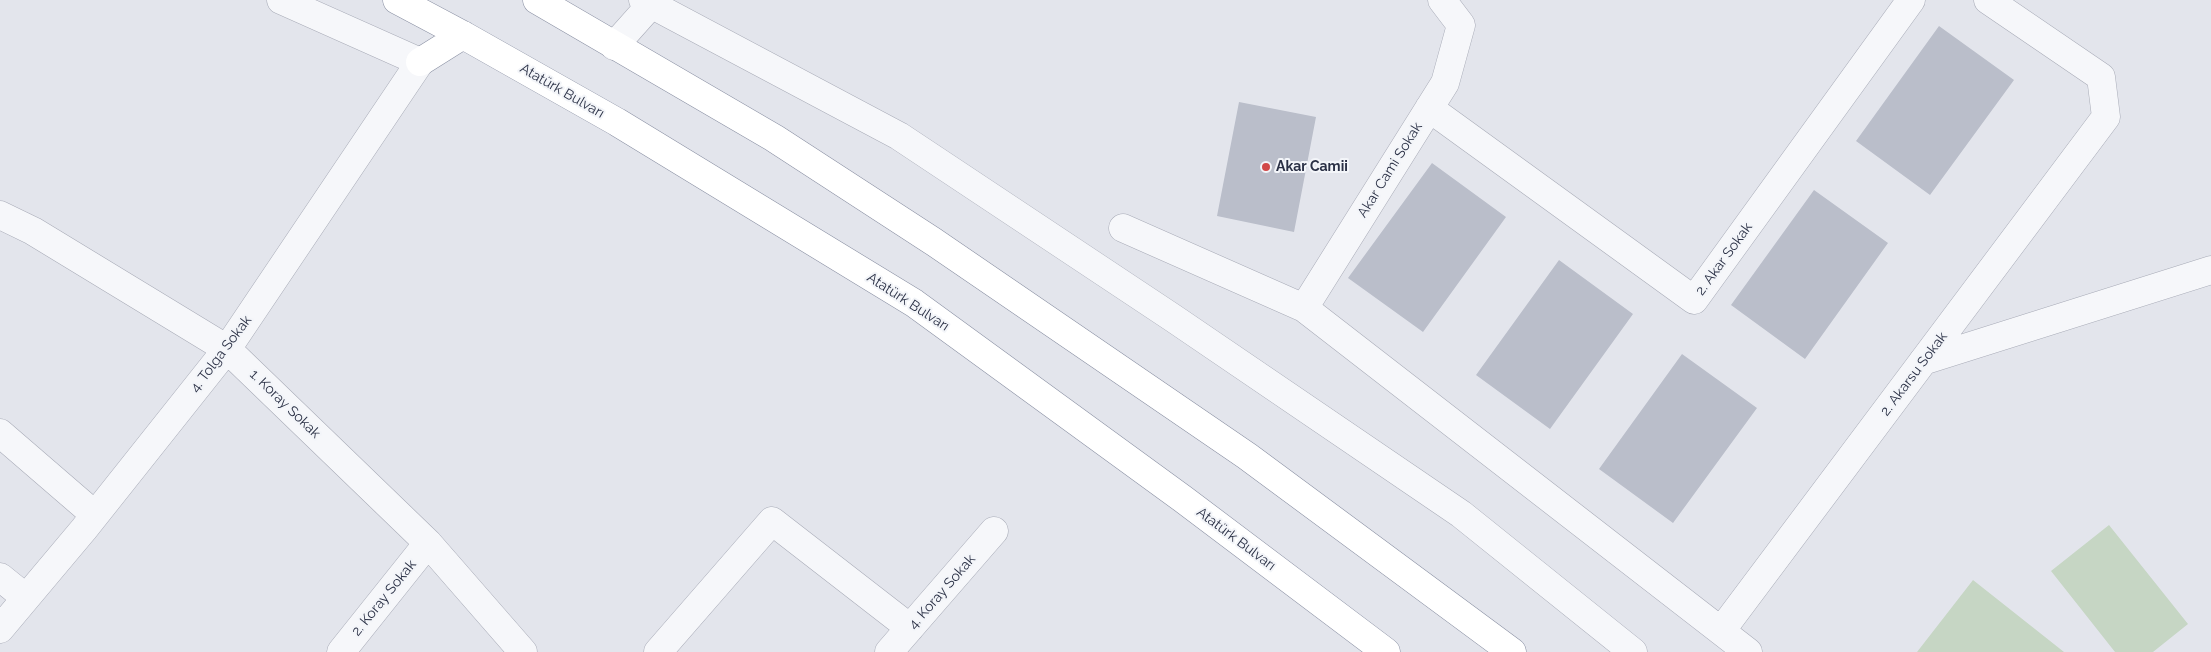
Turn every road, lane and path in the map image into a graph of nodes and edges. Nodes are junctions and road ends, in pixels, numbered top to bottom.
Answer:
1 (281, 0) edge
2 (397, 0) edge
3 (537, 0) edge
4 (1442, 0) edge
5 (1911, 0) edge
6 (1988, 0) edge
7 (650, 2) edge
8 (463, 35) junction
9 (614, 46) junction
10 (420, 62) junction
11 (1429, 108) junction
12 (0, 215) edge
13 (1123, 228) dead end
14 (2211, 270) edge
15 (1304, 308) junction
16 (227, 349) junction
17 (1924, 361) junction
18 (0, 433) edge
19 (95, 515) junction
20 (994, 531) dead end
21 (428, 543) junction
22 (0, 577) edge
23 (26, 598) junction
24 (910, 628) junction
25 (0, 629) edge
26 (1721, 631) junction
27 (340, 652) edge
28 (523, 652) edge
29 (658, 652) edge
30 (889, 652) edge
31 (1386, 652) edge
32 (1512, 652) edge
33 (1633, 652) edge
34 (1748, 652) edge

1 - 10 street
2 - 8 highway, Atatürk Bulvarı
3 - 9 highway
4 - 11 street, Akar Cami Sokak
5 - 11 street, 2. Akar Sokak
6 - 17 street, 2. Akarsu Sokak
7 - 9 street
7 - 33 street
8 - 10 highway
8 - 31 highway, Atatürk Bulvarı
9 - 32 highway
10 - 16 street, 4. Tolga Sokak
11 - 15 street, Akar Cami Sokak
12 - 16 street, 1. Koray Sokak
13 - 15 street
14 - 17 street
15 - 26 street
16 - 19 street, 4. Tolga Sokak
16 - 21 street, 1. Koray Sokak
17 - 26 street, 2. Akarsu Sokak
18 - 19 street
19 - 23 street, 4. Tolga Sokak
20 - 24 street, 4. Koray Sokak
21 - 27 street, 2. Koray Sokak
21 - 28 street, 1. Koray Sokak
22 - 23 street
23 - 25 street, 4. Tolga Sokak
24 - 29 street
24 - 30 street, 4. Koray Sokak
26 - 34 street

